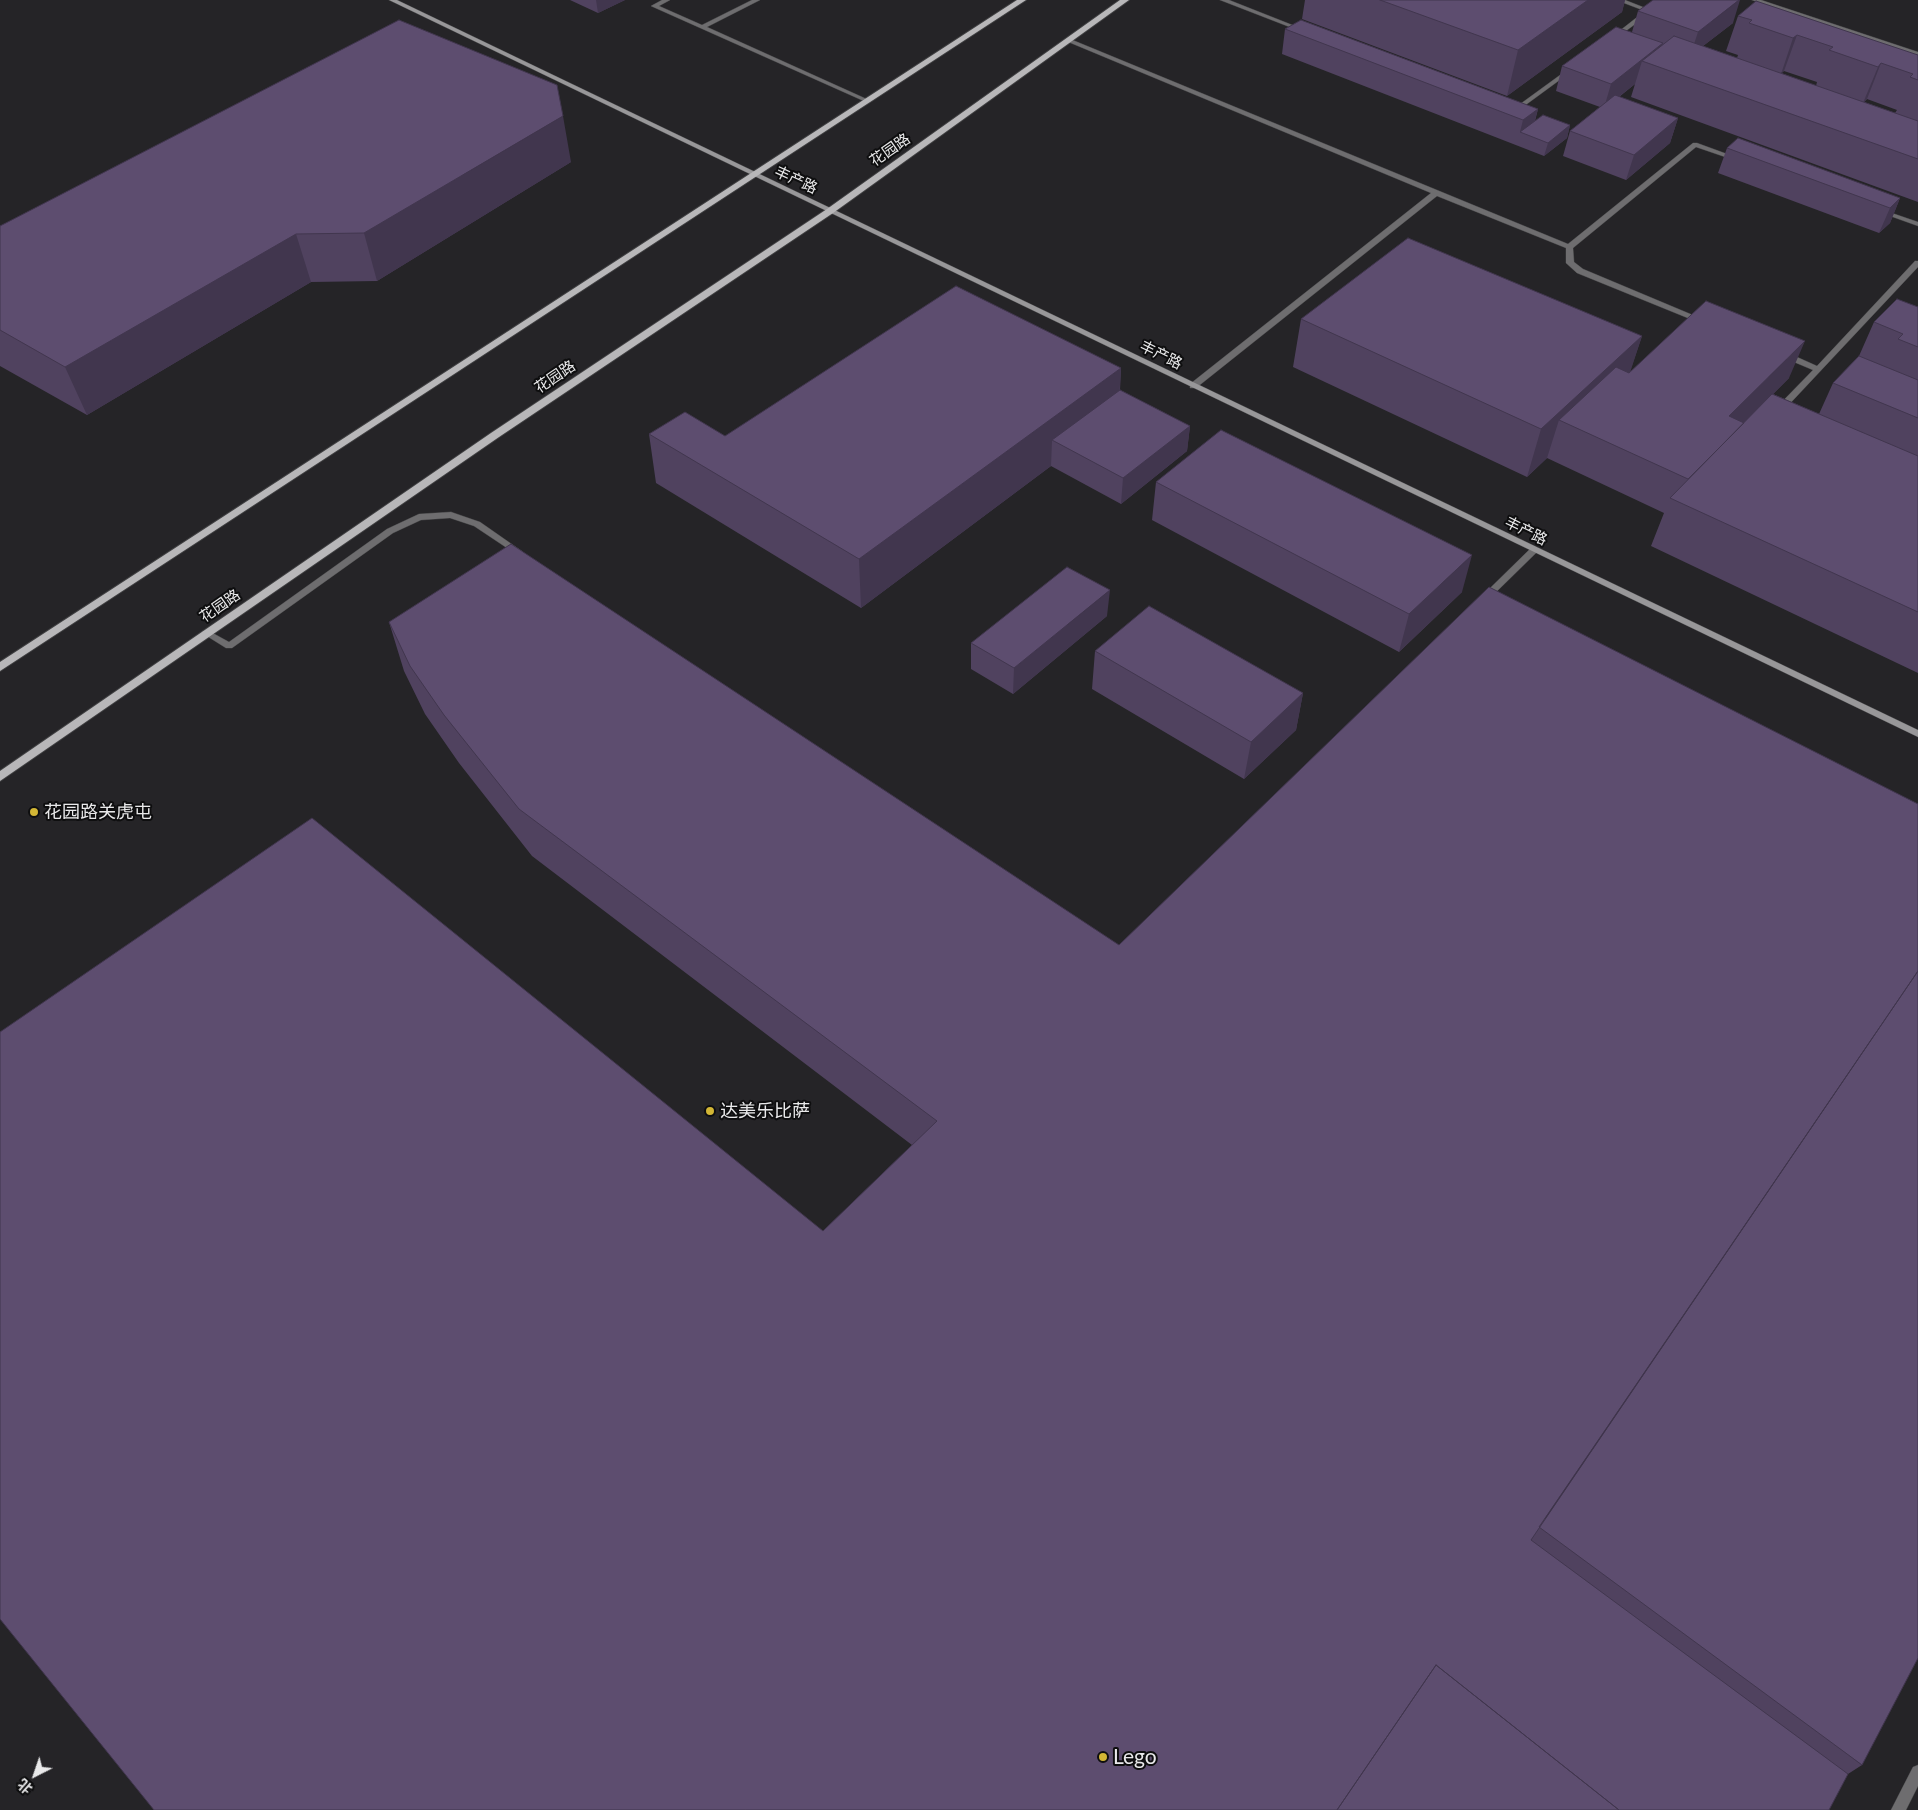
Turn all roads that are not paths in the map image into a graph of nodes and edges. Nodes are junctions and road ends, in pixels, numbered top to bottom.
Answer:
1 (392, 0) edge
2 (667, 0) edge
3 (757, 0) edge
4 (1022, 0) edge
5 (1125, 0) edge
6 (1223, 0) edge
7 (1619, 0) edge
8 (1755, 0) edge
9 (703, 28) junction
10 (1312, 34) edge
11 (1068, 40) junction
12 (1610, 40) edge
13 (1918, 54) edge
14 (1578, 64) edge
15 (868, 101) junction
16 (1506, 107) edge
17 (1741, 160) edge
18 (754, 175) junction
19 (1436, 193) junction
20 (1872, 208) edge
21 (830, 211) junction
22 (1918, 224) edge
23 (1569, 247) junction
24 (1918, 263) edge
25 (1709, 324) edge
26 (1773, 350) edge
27 (1818, 369) junction
28 (1193, 386) junction
29 (1779, 411) edge
30 (1534, 550) junction
31 (527, 556) edge
32 (1478, 605) edge
33 (206, 633) junction
34 (0, 668) edge
35 (1918, 734) edge
36 (0, 777) edge
37 (1918, 1772) edge
38 (1898, 1810) edge

1 - 18 street, 丰产路
2 - 9 lane
3 - 9 lane
4 - 15 main road
5 - 11 main road, 花园路
6 - 10 lane
7 - 12 lane
8 - 13 lane
9 - 15 lane
11 - 19 lane
11 - 21 main road, 花园路
14 - 16 lane
15 - 18 main road
17 - 23 lane
18 - 21 street, 丰产路
18 - 34 main road
19 - 23 lane
19 - 28 lane
20 - 22 lane
21 - 28 street, 丰产路
21 - 33 main road, 花园路
23 - 25 lane
24 - 27 lane
26 - 27 lane
27 - 29 lane
28 - 30 street, 丰产路
30 - 32 lane
30 - 35 street, 丰产路
31 - 33 lane
33 - 36 main road, 花园路
37 - 38 lane

